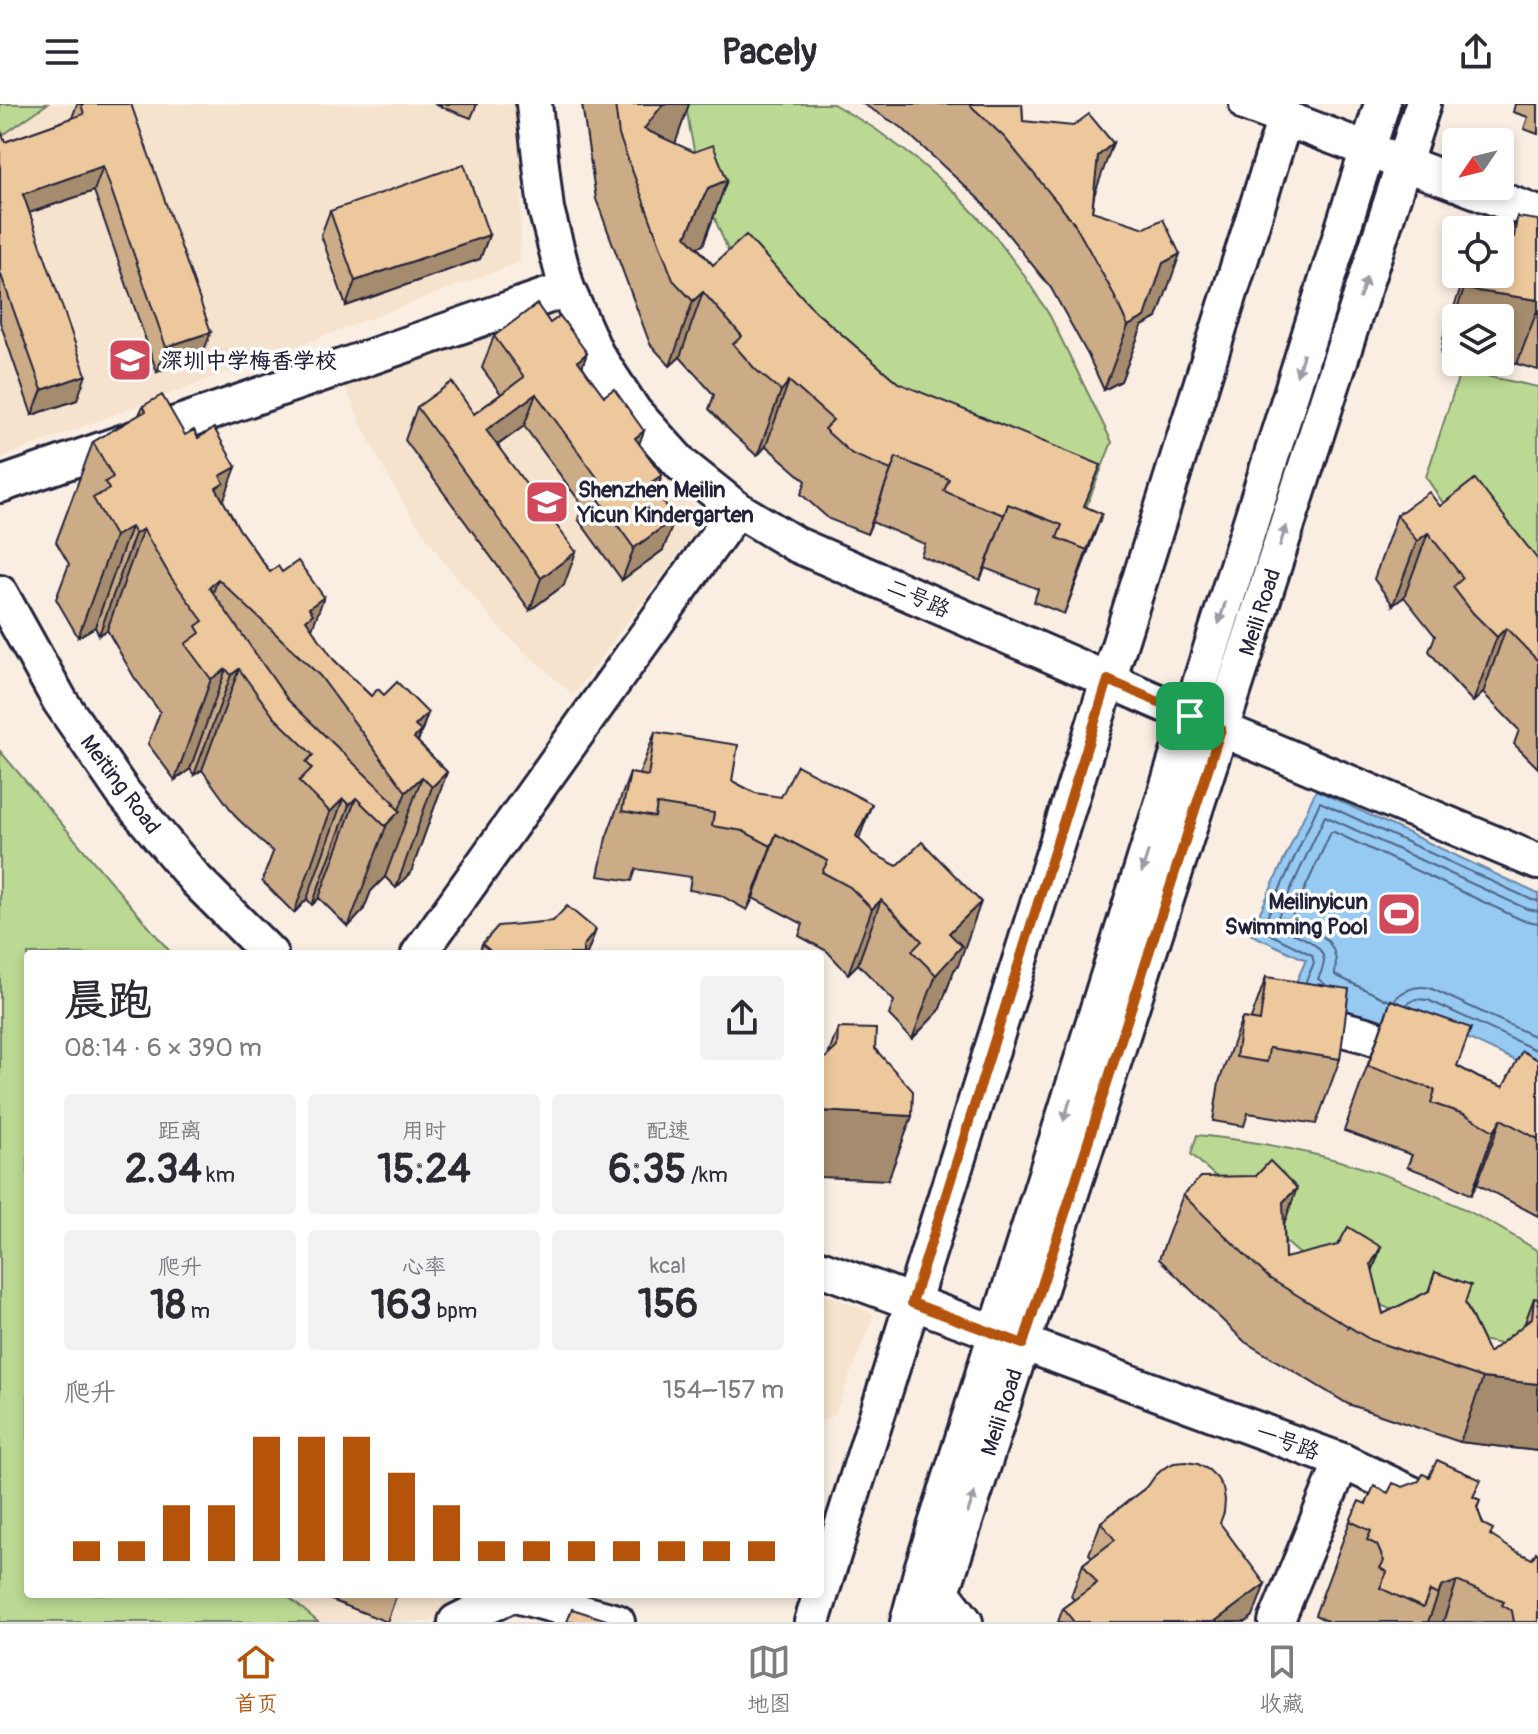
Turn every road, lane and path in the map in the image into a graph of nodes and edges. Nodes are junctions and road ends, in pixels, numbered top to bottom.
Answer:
1 (534, 104) edge
2 (1247, 104) edge
3 (1382, 104) edge
4 (1423, 104) edge
5 (1285, 118) junction
6 (1368, 150) junction
7 (1404, 163) junction
8 (1442, 178) edge
9 (1501, 200) edge
10 (1538, 214) edge
11 (567, 289) junction
12 (0, 485) edge
13 (737, 509) junction
14 (0, 593) edge
15 (1108, 680) junction
16 (1206, 722) junction
17 (1538, 862) edge
18 (266, 950) edge
19 (422, 950) edge
20 (1270, 1012) edge
21 (1446, 1064) edge
22 (824, 1270) edge
23 (912, 1303) junction
24 (1009, 1339) junction
25 (1342, 1461) junction
26 (1465, 1523) edge
27 (824, 1584) edge
28 (936, 1590) edge
29 (504, 1598) edge
30 (527, 1598) edge
31 (820, 1598) edge
32 (456, 1622) edge
33 (617, 1622) edge
34 (812, 1622) edge
35 (908, 1622) edge
36 (965, 1622) edge
37 (1276, 1622) edge

1 - 11 street, 二号路
2 - 5 street
3 - 6 street, Meili Road
4 - 7 street, Meili Road
5 - 6 street
5 - 15 street
6 - 7 street
6 -> 16 street, Meili Road
7 - 8 street
16 -> 7 street, Meili Road
9 - 10 street
11 - 12 street
11 - 13 street, 二号路
13 - 15 street, 二号路
13 - 19 street
14 - 18 street, Meiting Road
15 - 16 street, 二号路
15 - 23 street
16 - 17 street, 二号路
16 - 24 street, Meili Road
20 - 21 street
22 - 23 street
23 - 24 street
23 - 27 street
24 - 25 street, 一号路
24 - 28 street, Meili Road
25 - 26 street, 一号路
25 - 37 street
28 - 35 street, Meili Road
28 - 36 street
29 - 32 street
30 - 33 street
31 - 34 street

